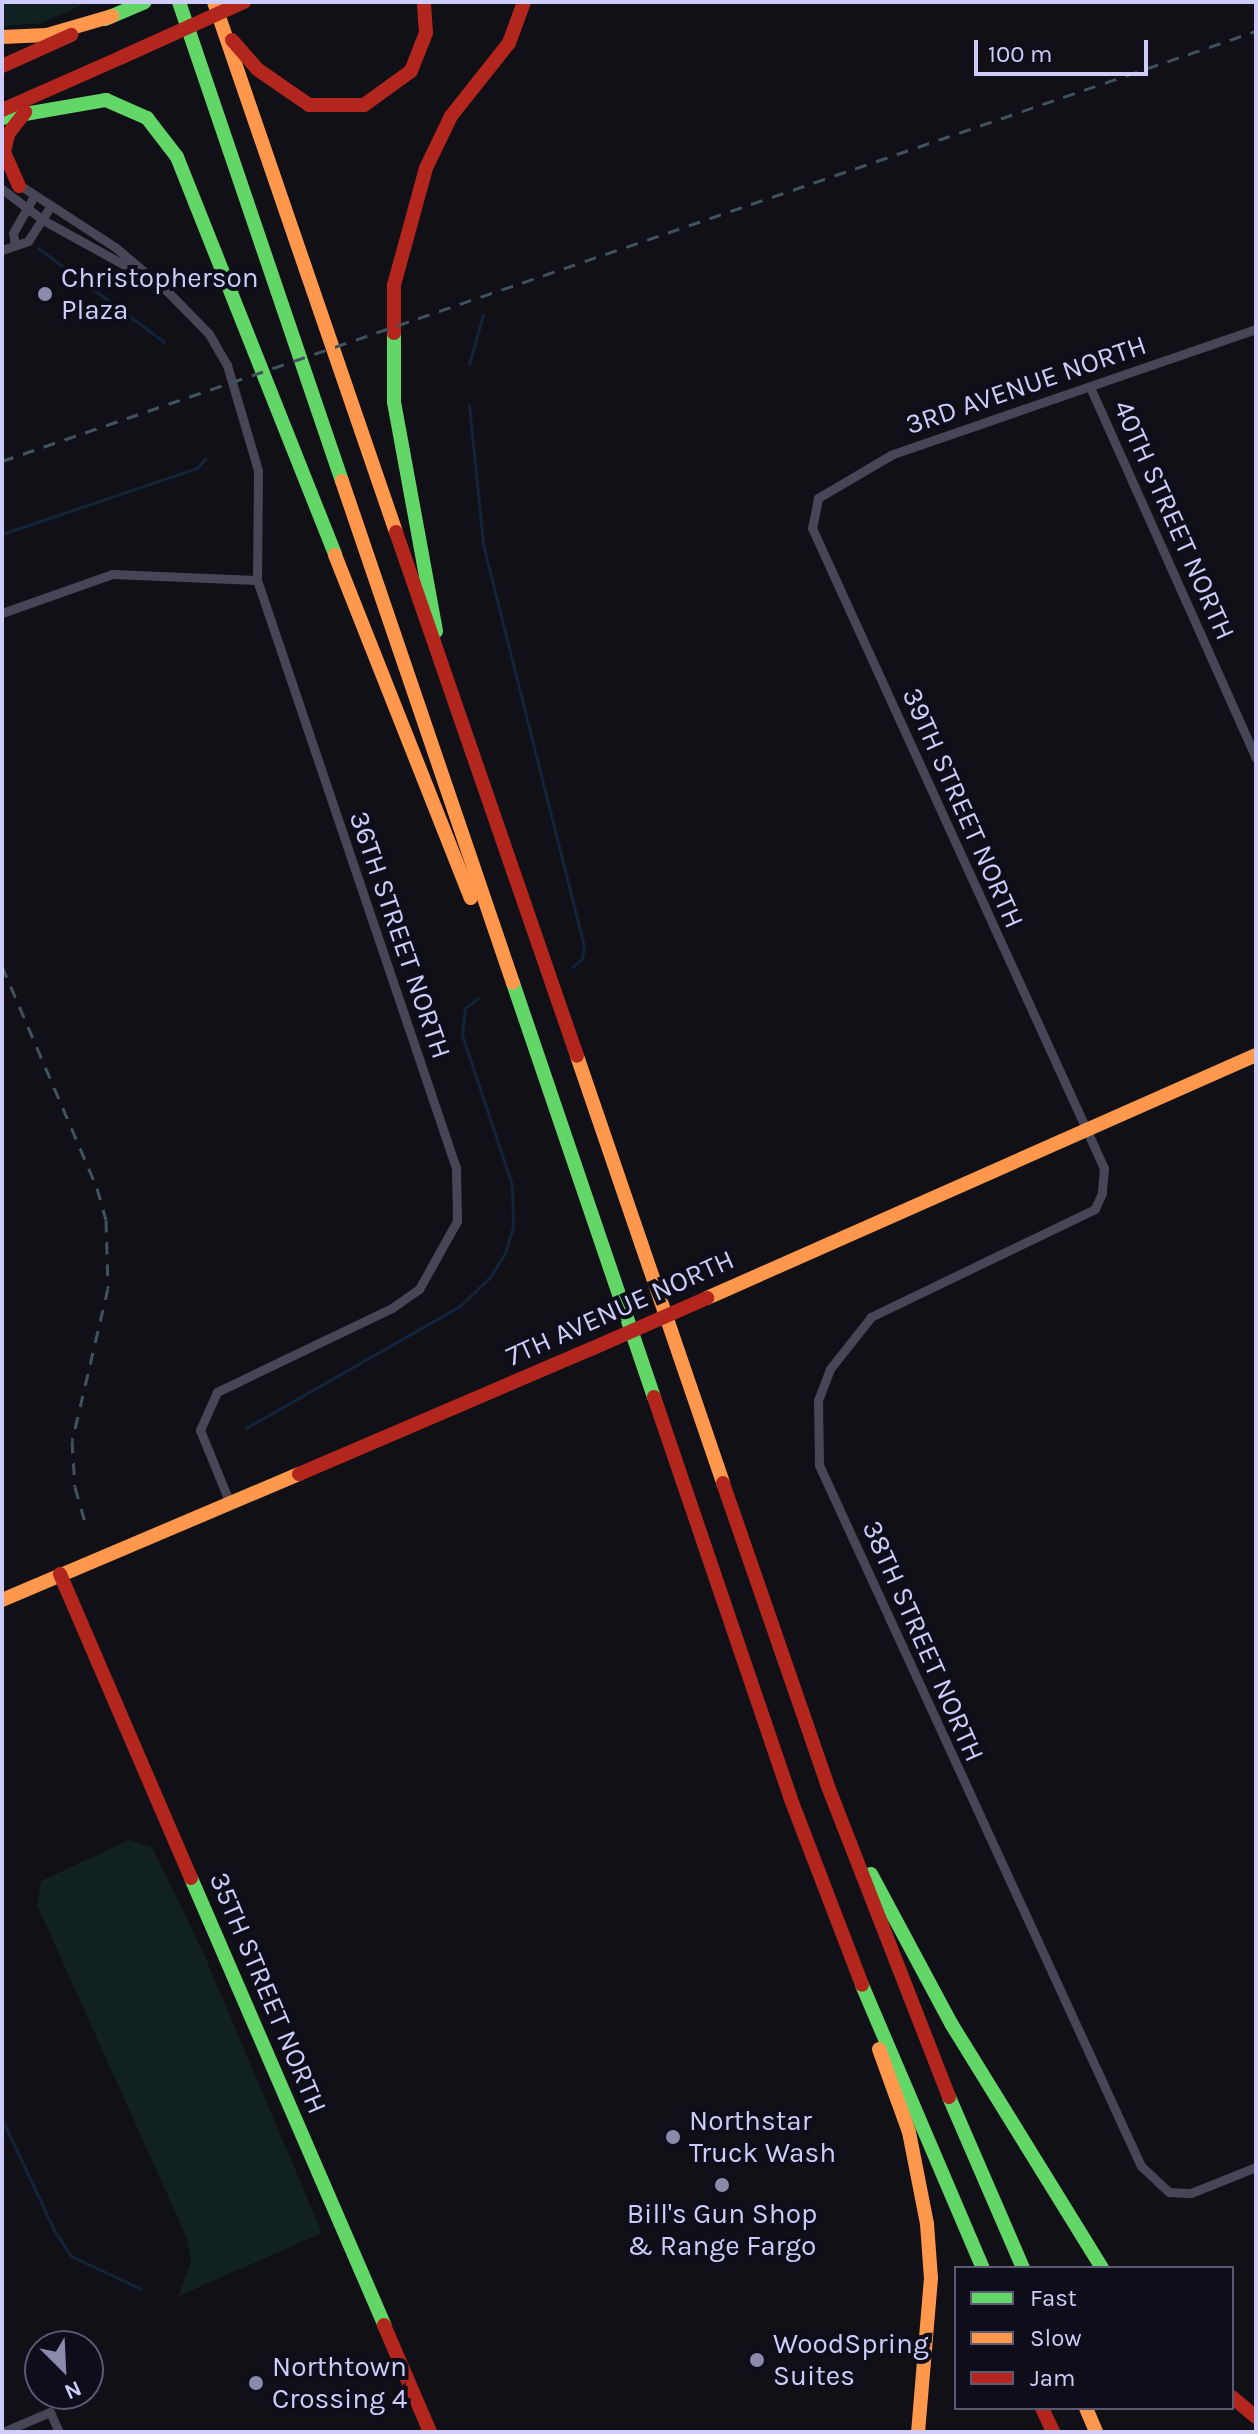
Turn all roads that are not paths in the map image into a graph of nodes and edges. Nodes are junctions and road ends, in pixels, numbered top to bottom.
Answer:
1 (145, 2) edge
2 (165, 2) edge
3 (179, 2) edge
4 (214, 2) edge
5 (244, 2) edge
6 (424, 2) edge
7 (524, 2) edge
8 (112, 16) junction
9 (225, 32) junction
10 (2, 37) edge
11 (2, 66) edge
12 (53, 88) junction
13 (2, 110) edge
14 (22, 115) junction
15 (2, 118) edge
16 (220, 119) junction
17 (2, 162) edge
18 (19, 186) junction
19 (2, 189) edge
20 (34, 196) junction
21 (50, 207) junction
22 (27, 209) junction
23 (43, 220) junction
24 (15, 245) junction
25 (2, 250) edge
26 (151, 279) junction
27 (1256, 329) edge
28 (1090, 387) junction
29 (818, 498) joint
30 (257, 580) junction
31 (2, 613) edge
32 (448, 693) junction
33 (1256, 758) edge
34 (529, 1028) junction
35 (1256, 1055) edge
36 (1090, 1132) junction
37 (230, 1503) junction
38 (60, 1574) junction
39 (2, 1600) edge
40 (827, 1784) junction
41 (855, 1969) junction
42 (1256, 2167) edge
43 (982, 2266) edge
44 (1022, 2266) edge
45 (1101, 2266) edge
46 (1234, 2399) edge
47 (1043, 2410) edge
48 (1087, 2410) edge
49 (1256, 2417) edge
50 (3, 2432) edge
51 (59, 2432) edge
52 (430, 2432) edge
53 (918, 2432) edge
54 (1053, 2432) edge
55 (1096, 2432) edge

1 - 8 main road
2 - 16 main road
3 - 16 main road
4 - 9 main road
5 - 12 main road, bridge
6 - 9 main road
7 - 32 main road
8 - 10 main road
8 - 11 main road
9 - 32 main road
12 - 13 main road
12 - 14 main road
14 - 15 main road
14 - 18 main road
14 - 34 main road
16 - 34 main road
17 - 18 street, 36TH STREET NORTH
18 - 20 street, 36TH STREET NORTH
19 - 22 street, 36TH STREET NORTH
20 - 21 street, 36TH STREET NORTH
20 - 22 street
21 - 23 street
21 - 26 street, 36TH STREET NORTH
22 - 23 street, 36TH STREET NORTH
22 - 24 street
23 - 24 street
23 - 26 street, 36TH STREET NORTH
24 - 25 street
26 - 30 street, 36TH STREET NORTH
27 - 28 street, 3RD AVENUE NORTH
28 - 29 street, 3RD AVENUE NORTH
28 - 33 street, 40TH STREET NORTH
29 - 36 street, 39TH STREET NORTH
30 - 31 street
30 - 37 street, 36TH STREET NORTH
32 - 40 main road
34 - 41 main road
35 - 36 main road, 7TH AVENUE NORTH
36 - 37 main road, 7TH AVENUE NORTH, bridge
36 - 42 street, 38TH STREET NORTH
37 - 38 main road, 7TH AVENUE NORTH
38 - 39 main road, 7TH AVENUE NORTH
38 - 52 main road, 35TH STREET NORTH
40 - 44 main road
40 - 45 main road
41 - 43 main road
41 - 53 main road
46 - 49 main road
47 - 54 main road
48 - 55 main road
50 - 51 street

